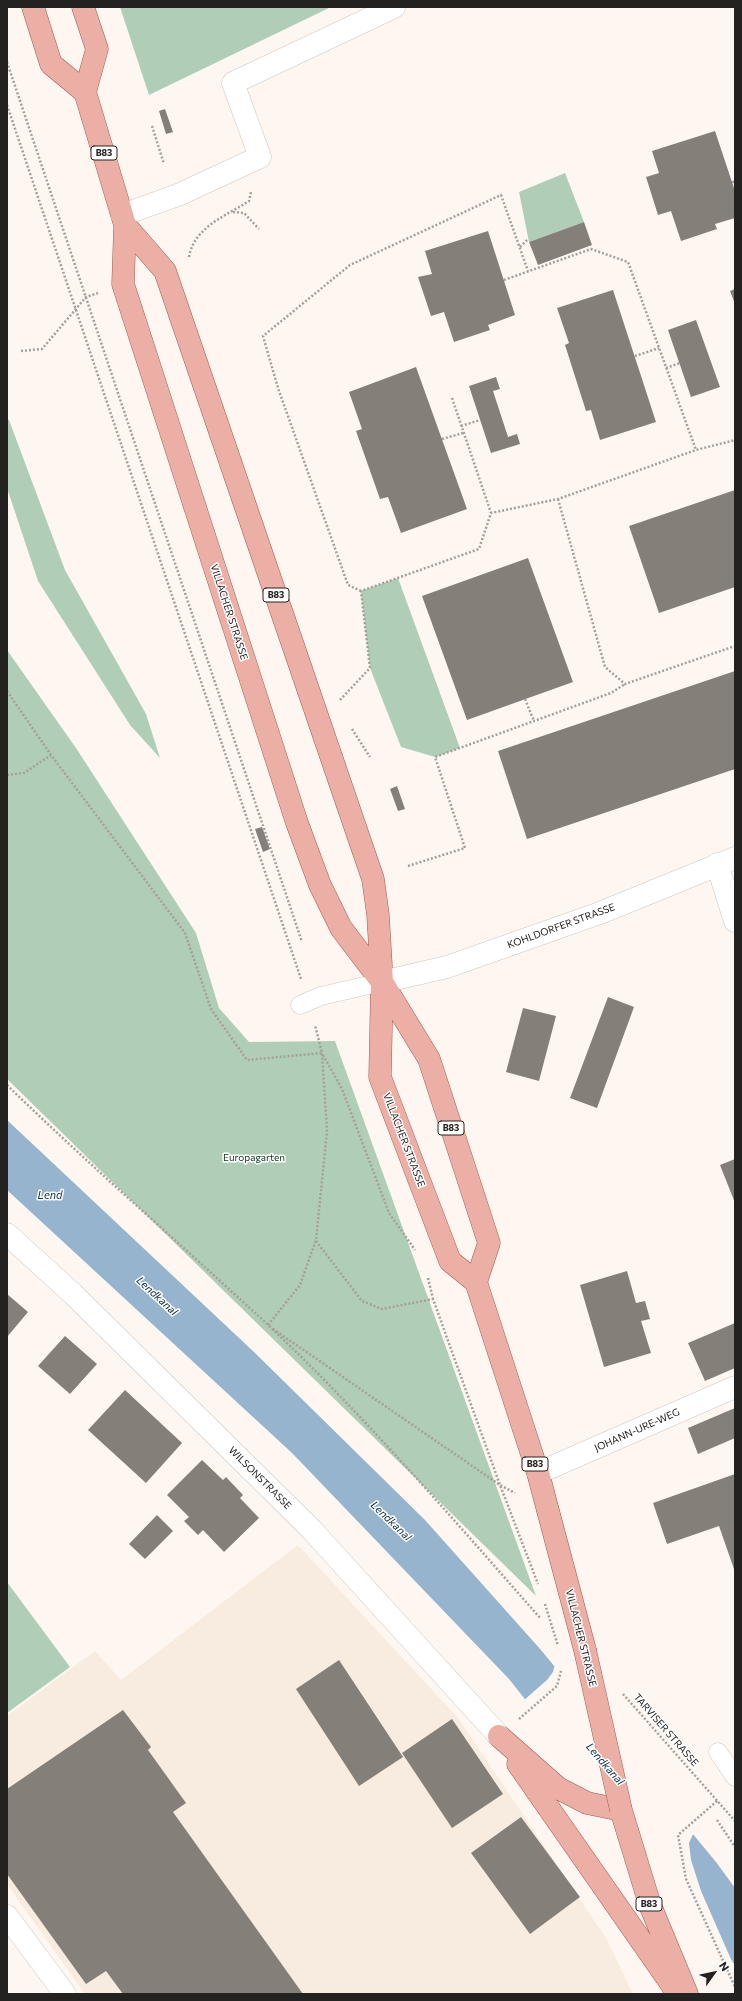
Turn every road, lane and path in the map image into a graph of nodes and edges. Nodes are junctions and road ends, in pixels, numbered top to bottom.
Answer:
1 (33, 7) edge
2 (83, 7) edge
3 (394, 7) edge
4 (7, 62) edge
5 (85, 92) junction
6 (7, 105) edge
7 (152, 126) dead end
8 (164, 164) dead end
9 (124, 220) junction
10 (259, 229) dead end
11 (197, 238) dead end
12 (528, 239) dead end
13 (520, 247) junction
14 (528, 271) junction
15 (504, 280) dead end
16 (76, 312) junction
17 (660, 348) junction
18 (21, 351) dead end
19 (635, 356) dead end
20 (680, 363) dead end
21 (666, 368) junction
22 (452, 398) dead end
23 (480, 420) dead end
24 (461, 426) junction
25 (463, 433) junction
26 (442, 439) dead end
27 (735, 440) edge
28 (696, 450) junction
29 (558, 499) junction
30 (491, 514) junction
31 (360, 591) junction
32 (735, 646) edge
33 (625, 684) junction
34 (7, 691) edge
35 (526, 699) dead end
36 (336, 704) dead end
37 (534, 721) junction
38 (349, 724) dead end
39 (51, 755) junction
40 (370, 757) dead end
41 (7, 775) edge
42 (726, 861) edge
43 (408, 866) dead end
44 (735, 921) edge
45 (302, 942) dead end
46 (382, 982) junction
47 (304, 1003) junction
48 (322, 1053) junction
49 (7, 1085) edge
50 (7, 1234) edge
51 (316, 1240) junction
52 (420, 1256) dead end
53 (428, 1277) dead end
54 (476, 1282) junction
55 (434, 1299) junction
56 (268, 1325) junction
57 (735, 1387) edge
58 (538, 1473) junction
59 (500, 1486) junction
60 (548, 1508) junction
61 (540, 1589) dead end
62 (542, 1597) dead end
63 (540, 1619) dead end
64 (559, 1650) dead end
65 (563, 1665) dead end
66 (619, 1689) dead end
67 (529, 1711) dead end
68 (499, 1736) junction
69 (718, 1752) dead end
70 (735, 1777) edge
71 (717, 1801) junction
72 (621, 1810) junction
73 (717, 1820) dead end
74 (735, 1821) edge
75 (735, 1847) edge
76 (7, 1916) edge
77 (735, 1987) edge
78 (65, 1994) edge
79 (678, 1994) edge
80 (686, 1994) edge

1 - 5 main road
2 - 5 main road
3 - 9 street
4 - 45 path
5 - 9 main road, VILLACHER STRASSE / B83
6 - 16 path
7 - 8 path
9 - 46 main road, VILLACHER STRASSE / B83
9 - 46 main road, VILLACHER STRASSE / B83
10 - 11 path
12 - 13 path
13 - 14 path
13 - 31 path
14 - 15 path
14 - 17 path
16 - 18 path
16 - 47 path
17 - 19 path
17 - 21 path
20 - 21 path
21 - 28 path
22 - 24 path
23 - 24 path
24 - 25 path
25 - 26 path
25 - 30 path
27 - 28 path
28 - 29 path
29 - 30 path
29 - 33 path
30 - 31 path
31 - 36 path
32 - 33 path
33 - 37 path
34 - 39 path
35 - 37 path
37 - 43 path
38 - 40 path
39 - 41 path
39 - 48 path
42 - 44 street
42 - 46 street, KOHLDORFER STRASSE
46 - 47 lane
46 - 54 main road, VILLACHER STRASSE / B83
46 - 54 main road, VILLACHER STRASSE / B83
47 - 48 path
48 - 51 path
48 - 52 path
49 - 56 path
50 - 68 street, WILSONSTRASSE
51 - 55 path
51 - 56 path
53 - 55 path
54 - 58 main road, VILLACHER STRASSE / B83
55 - 59 path
56 - 59 path
56 - 63 path
57 - 58 street, JOHANN-URE-WEG
58 - 60 main road, VILLACHER STRASSE / B83
59 - 60 path
59 - 61 path
60 - 72 main road, VILLACHER STRASSE / B83, bridge
62 - 64 path, bridge
65 - 67 path
66 - 71 path, TARVISER STRASSE
68 - 72 main road
68 - 79 main road
69 - 70 lane
71 - 74 path, TARVISER STRASSE
71 - 77 path, bridge
72 - 80 main road, VILLACHER STRASSE / B83
73 - 75 path
76 - 78 street

